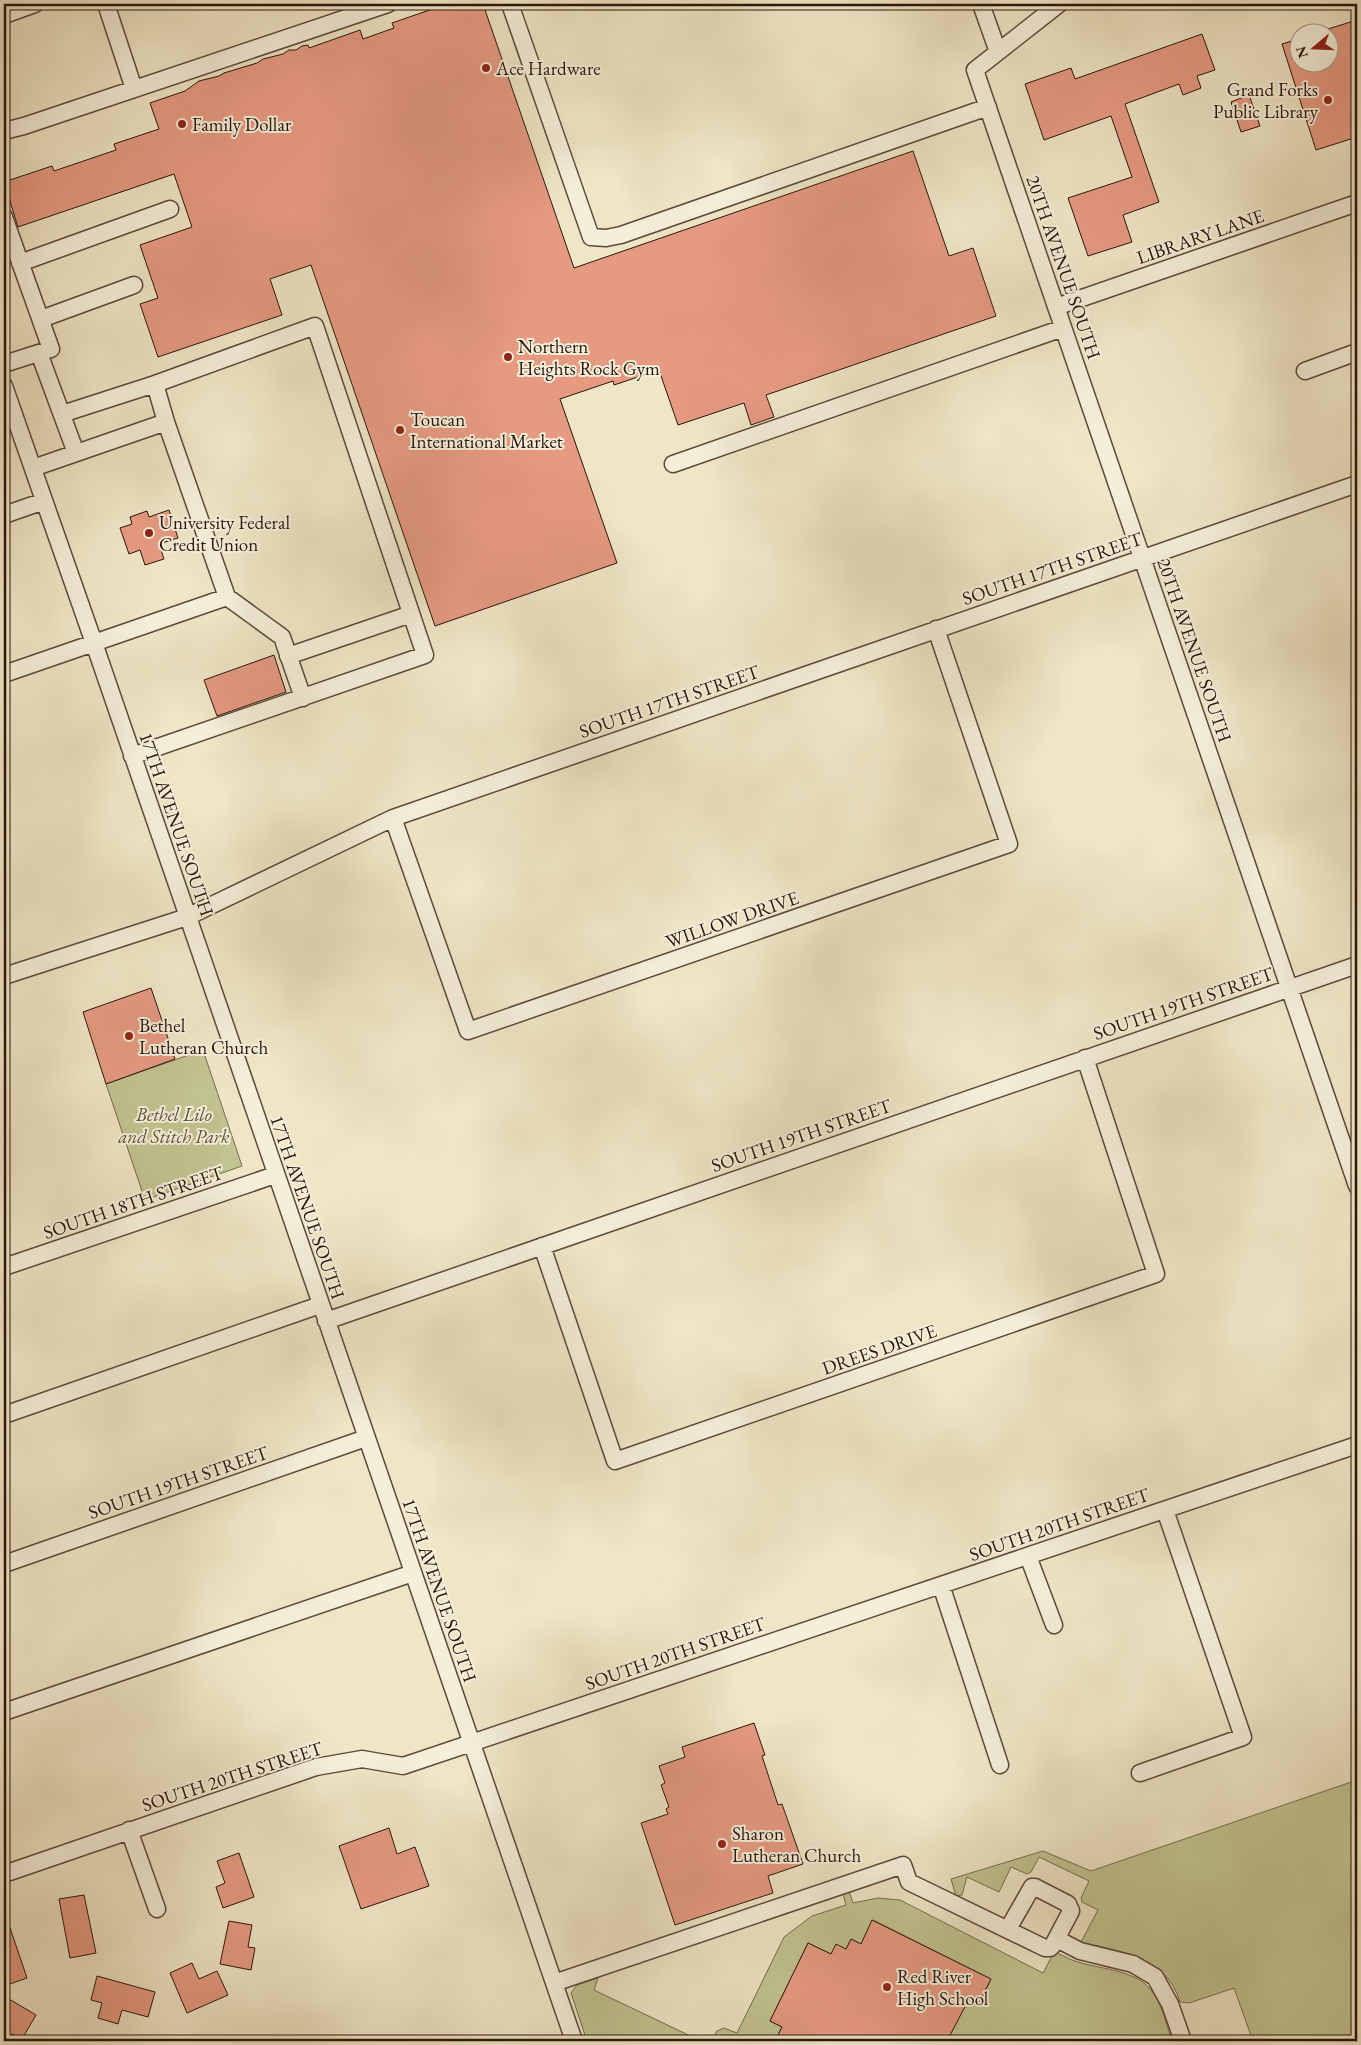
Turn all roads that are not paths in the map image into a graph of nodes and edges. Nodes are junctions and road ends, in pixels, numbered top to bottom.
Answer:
1 (35, 4) edge
2 (106, 4) edge
3 (388, 4) edge
4 (510, 4) edge
5 (981, 4) edge
6 (1060, 4) edge
7 (4, 14) edge
8 (998, 52) junction
9 (134, 89) junction
10 (988, 107) junction
11 (4, 131) edge
12 (1357, 203) edge
13 (170, 209) dead end
14 (4, 217) edge
15 (20, 263) junction
16 (134, 285) dead end
17 (1056, 307) junction
18 (41, 319) junction
19 (1063, 328) junction
20 (1357, 352) edge
21 (39, 353) junction
22 (4, 364) edge
23 (1305, 370) dead end
24 (155, 384) junction
25 (4, 386) edge
26 (62, 414) junction
27 (166, 422) junction
28 (76, 453) junction
29 (673, 464) dead end
30 (33, 468) junction
31 (1357, 484) edge
32 (44, 501) junction
33 (4, 515) edge
34 (1143, 558) junction
35 (227, 597) junction
36 (411, 614) junction
37 (936, 629) junction
38 (94, 643) junction
39 (288, 656) junction
40 (4, 674) edge
41 (303, 698) junction
42 (132, 756) junction
43 (393, 818) junction
44 (187, 917) junction
45 (1357, 965) edge
46 (4, 976) edge
47 (1288, 987) junction
48 (1085, 1058) junction
49 (275, 1175) junction
50 (1357, 1186) edge
51 (542, 1246) junction
52 (4, 1267) edge
53 (320, 1305) junction
54 (326, 1321) junction
55 (4, 1415) edge
56 (366, 1438) junction
57 (1357, 1445) edge
58 (1165, 1510) junction
59 (1028, 1556) junction
60 (4, 1564) edge
61 (413, 1574) junction
62 (941, 1585) junction
63 (1054, 1625) dead end
64 (4, 1712) edge
65 (472, 1743) junction
66 (1000, 1765) dead end
67 (1140, 1773) dead end
68 (129, 1830) junction
69 (4, 1874) edge
70 (157, 1909) dead end
71 (1008, 1929) junction
72 (1056, 1939) junction
73 (554, 1983) junction
74 (574, 2041) edge
75 (1183, 2041) edge

1 - 7 street
2 - 9 street
3 - 9 street
4 - 10 street
5 - 8 street
6 - 8 street
8 - 10 street, 20TH AVENUE SOUTH
9 - 11 street
10 - 17 street, 20TH AVENUE SOUTH
12 - 17 street, LIBRARY LANE
13 - 15 street
14 - 15 street
15 - 18 street
16 - 18 street
17 - 19 street, 20TH AVENUE SOUTH
18 - 21 street
19 - 29 street
19 - 34 street, 20TH AVENUE SOUTH
20 - 23 street
21 - 22 street
21 - 26 street
24 - 26 street
24 - 27 street
24 - 36 street
25 - 30 street, 17TH AVENUE SOUTH
26 - 28 street
27 - 28 street
27 - 35 street
28 - 30 street
30 - 32 street, 17TH AVENUE SOUTH
31 - 34 street, SOUTH 17TH STREET
32 - 33 street
32 - 38 street, 17TH AVENUE SOUTH
34 - 37 street, SOUTH 17TH STREET
34 - 47 street, 20TH AVENUE SOUTH
35 - 38 street
35 - 39 street
36 - 39 street
36 - 41 street
37 - 43 street, SOUTH 17TH STREET
37 - 43 street, WILLOW DRIVE
38 - 40 street
38 - 42 street, 17TH AVENUE SOUTH
39 - 41 street
41 - 42 street
42 - 44 street, 17TH AVENUE SOUTH
43 - 44 street, SOUTH 17TH STREET
44 - 46 street, SOUTH 17TH STREET
44 - 49 street, 17TH AVENUE SOUTH
45 - 47 street, SOUTH 19TH STREET
47 - 48 street, SOUTH 19TH STREET
47 - 50 street, 20TH AVENUE SOUTH
48 - 51 street, SOUTH 19TH STREET
48 - 51 street, DREES DRIVE
49 - 52 street, SOUTH 18TH STREET
49 - 53 street, 17TH AVENUE SOUTH
51 - 54 street, SOUTH 19TH STREET
53 - 54 street, 17TH AVENUE SOUTH
53 - 55 street
54 - 56 street, 17TH AVENUE SOUTH
56 - 60 street, SOUTH 19TH STREET
56 - 61 street, 17TH AVENUE SOUTH
57 - 58 street, SOUTH 20TH STREET
58 - 59 street, SOUTH 20TH STREET
58 - 67 street
59 - 62 street, SOUTH 20TH STREET
59 - 63 street
61 - 64 street
61 - 65 street, 17TH AVENUE SOUTH
62 - 65 street, SOUTH 20TH STREET
62 - 66 street
65 - 68 street, SOUTH 20TH STREET
65 - 73 street, 17TH AVENUE SOUTH
68 - 69 street, SOUTH 20TH STREET
68 - 70 street
71 - 72 street
71 - 72 street
71 - 73 street
72 - 75 street
73 - 74 street, 17TH AVENUE SOUTH

